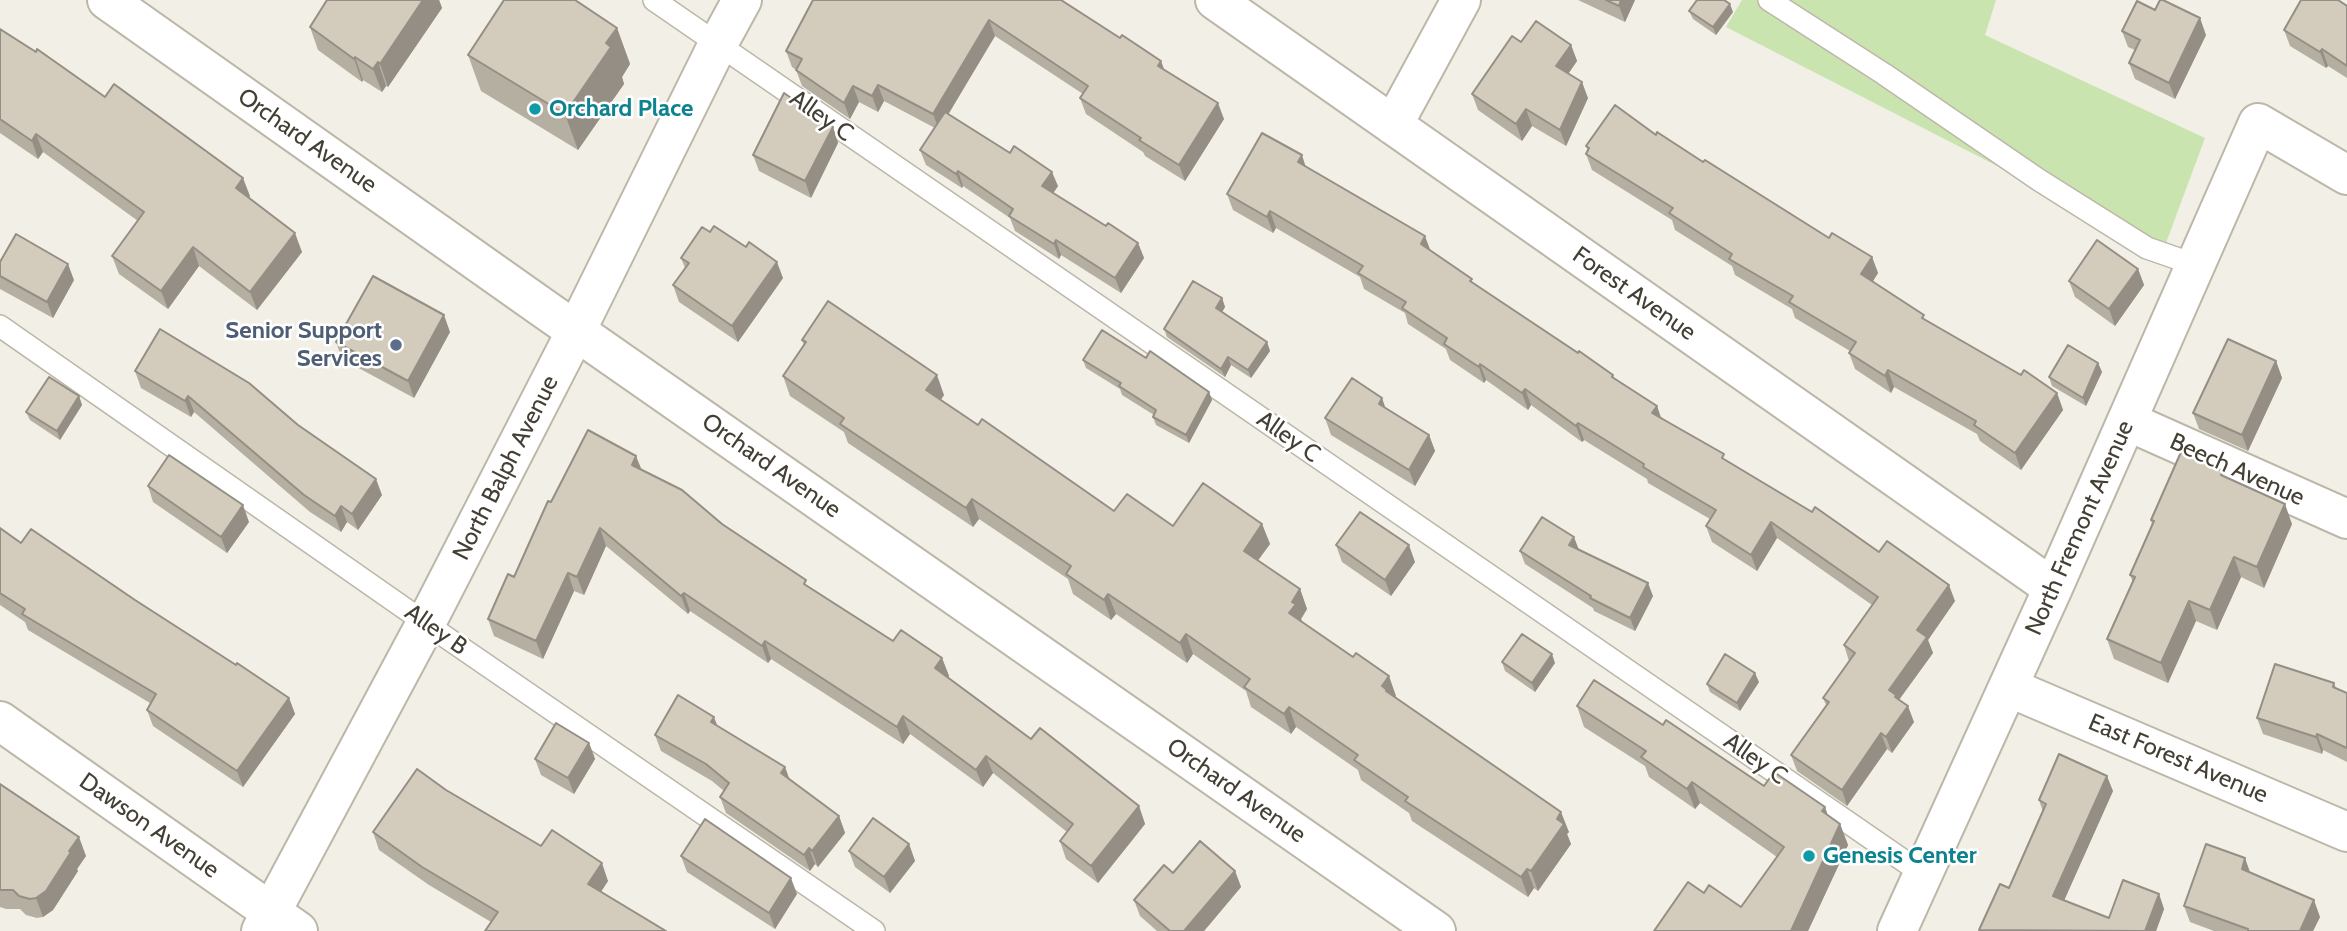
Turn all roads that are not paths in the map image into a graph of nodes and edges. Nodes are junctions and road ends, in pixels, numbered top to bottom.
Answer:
1 (107, 0) edge
2 (654, 0) edge
3 (742, 0) edge
4 (1215, 0) edge
5 (1461, 0) edge
6 (1769, 0) edge
7 (718, 44) junction
8 (1393, 125) junction
9 (2347, 174) edge
10 (2196, 265) junction
11 (0, 326) edge
12 (576, 331) junction
13 (2127, 421) junction
14 (2347, 519) edge
15 (2053, 587) junction
16 (426, 623) junction
17 (2008, 687) junction
18 (0, 720) edge
19 (2347, 832) edge
20 (1923, 874) junction
21 (277, 925) edge
22 (1900, 930) edge
23 (874, 931) edge
24 (1436, 931) edge

1 - 12 street, Orchard Avenue
2 - 7 lane, Alley C
3 - 7 street, North Balph Avenue
4 - 8 street, Forest Avenue
5 - 8 street
6 - 10 lane
7 - 12 street, North Balph Avenue
7 - 20 lane, Alley C
8 - 15 street, Forest Avenue
9 - 10 street, North Fremont Avenue
10 - 13 street, North Fremont Avenue
11 - 16 lane, Alley B
12 - 16 street, North Balph Avenue
12 - 24 street, Orchard Avenue
13 - 14 street, Beech Avenue
13 - 15 street, North Fremont Avenue
15 - 17 street, North Fremont Avenue
16 - 21 street, North Balph Avenue
16 - 23 lane, Alley B
17 - 19 street, East Forest Avenue
17 - 20 street, North Fremont Avenue
18 - 21 street, Dawson Avenue
20 - 22 street, North Fremont Avenue

